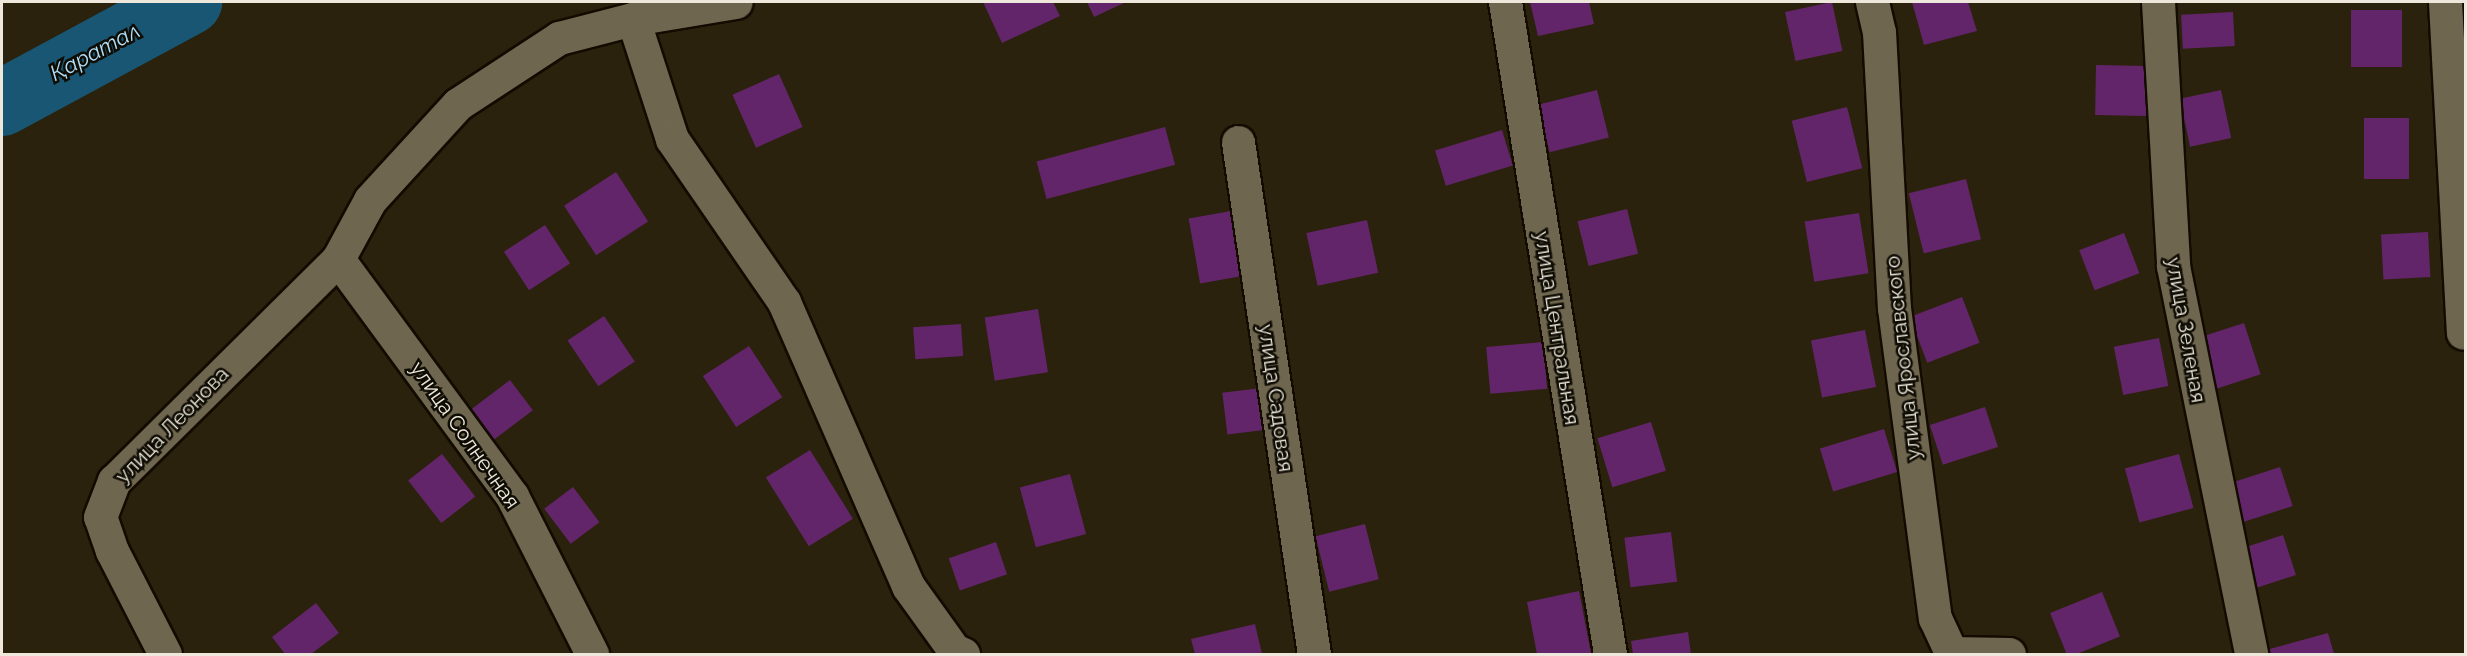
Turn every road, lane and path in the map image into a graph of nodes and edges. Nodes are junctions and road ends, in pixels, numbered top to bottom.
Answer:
1 (736, 2) edge
2 (1505, 2) edge
3 (1872, 2) edge
4 (2158, 2) edge
5 (2445, 2) edge
6 (633, 19) junction
7 (1238, 142) dead end
8 (338, 259) junction
9 (2463, 333) dead end
10 (165, 654) edge
11 (591, 654) edge
12 (963, 654) edge
13 (1314, 654) edge
14 (1610, 654) edge
15 (2009, 654) edge
16 (2251, 654) edge

1 - 6 street, улица Леонова
2 - 14 street, улица Центральная
3 - 15 street, улица Ярославского
4 - 16 street, улица Зеленая
5 - 9 street
6 - 8 street, улица Леонова
6 - 12 street
7 - 13 street, улица Садовая
8 - 10 street, улица Леонова
8 - 11 street, улица Солнечная

